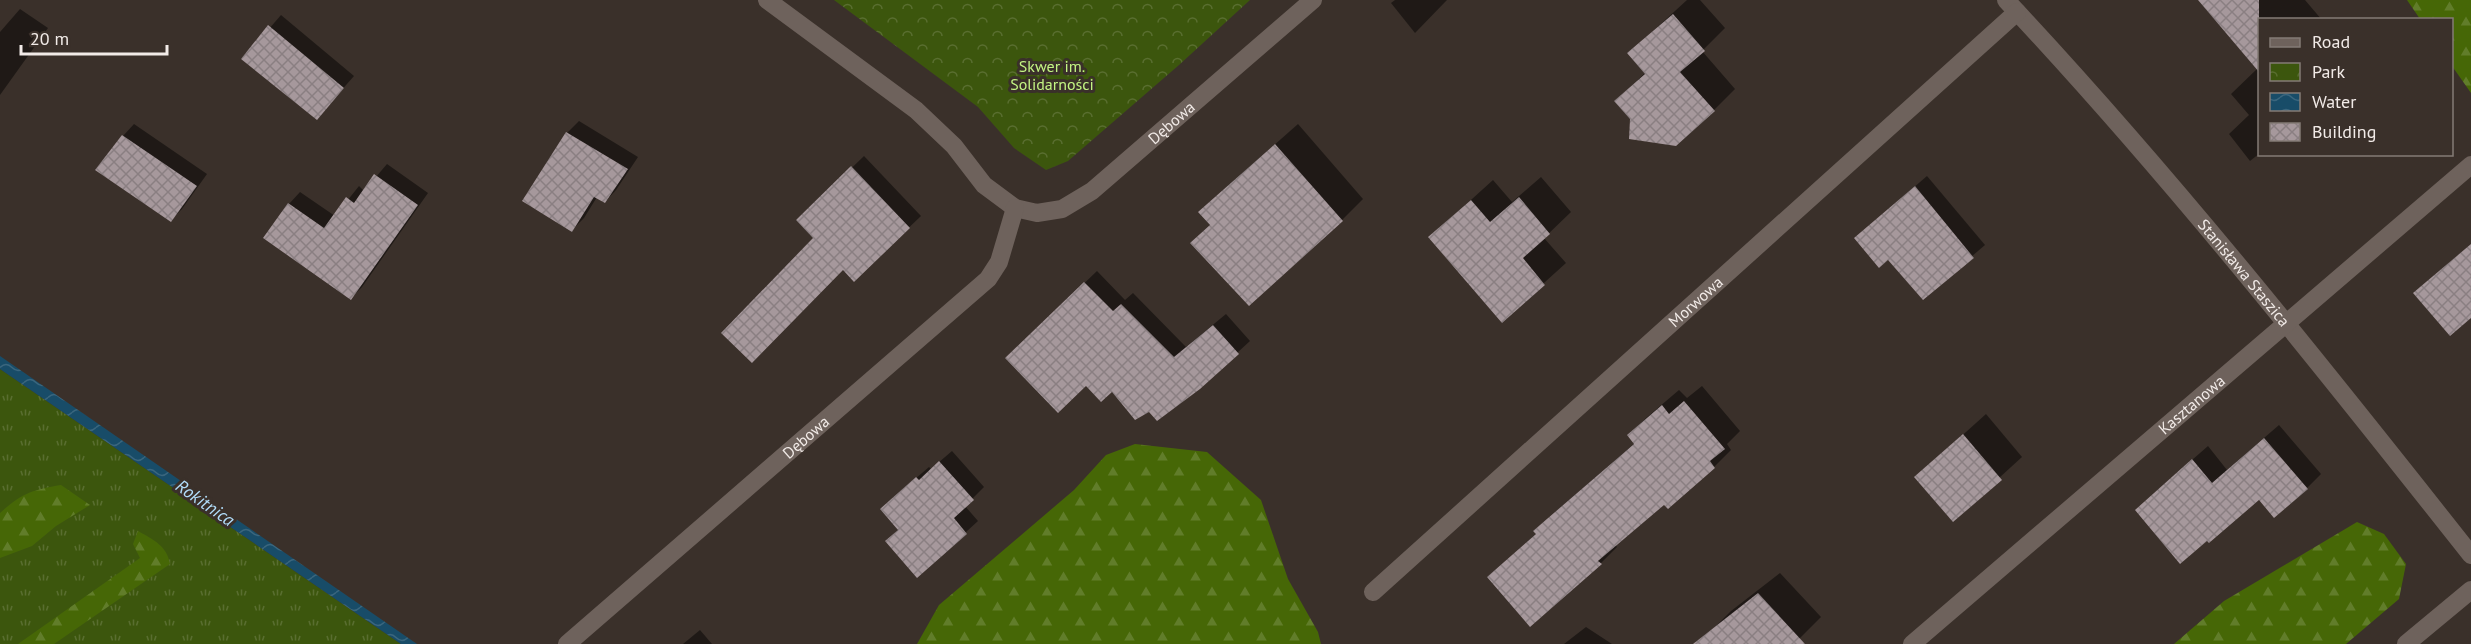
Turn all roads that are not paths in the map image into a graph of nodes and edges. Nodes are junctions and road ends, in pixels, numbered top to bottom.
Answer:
1 (767, 0) edge
2 (1313, 0) edge
3 (2012, 6) edge
4 (2471, 165) edge
5 (1015, 208) junction
6 (2288, 323) junction
7 (2471, 555) edge
8 (2471, 590) edge
9 (1373, 592) dead end
10 (567, 644) edge
11 (1912, 644) edge
12 (2406, 644) edge

1 - 5 street, Dębowa
2 - 5 street, Dębowa
3 - 6 street, Stanisława Staszica
3 - 9 street, Morwowa
4 - 6 street, Kasztanowa
5 - 10 street, Dębowa
6 - 7 street, Stanisława Staszica
6 - 11 street, Kasztanowa
8 - 12 street

